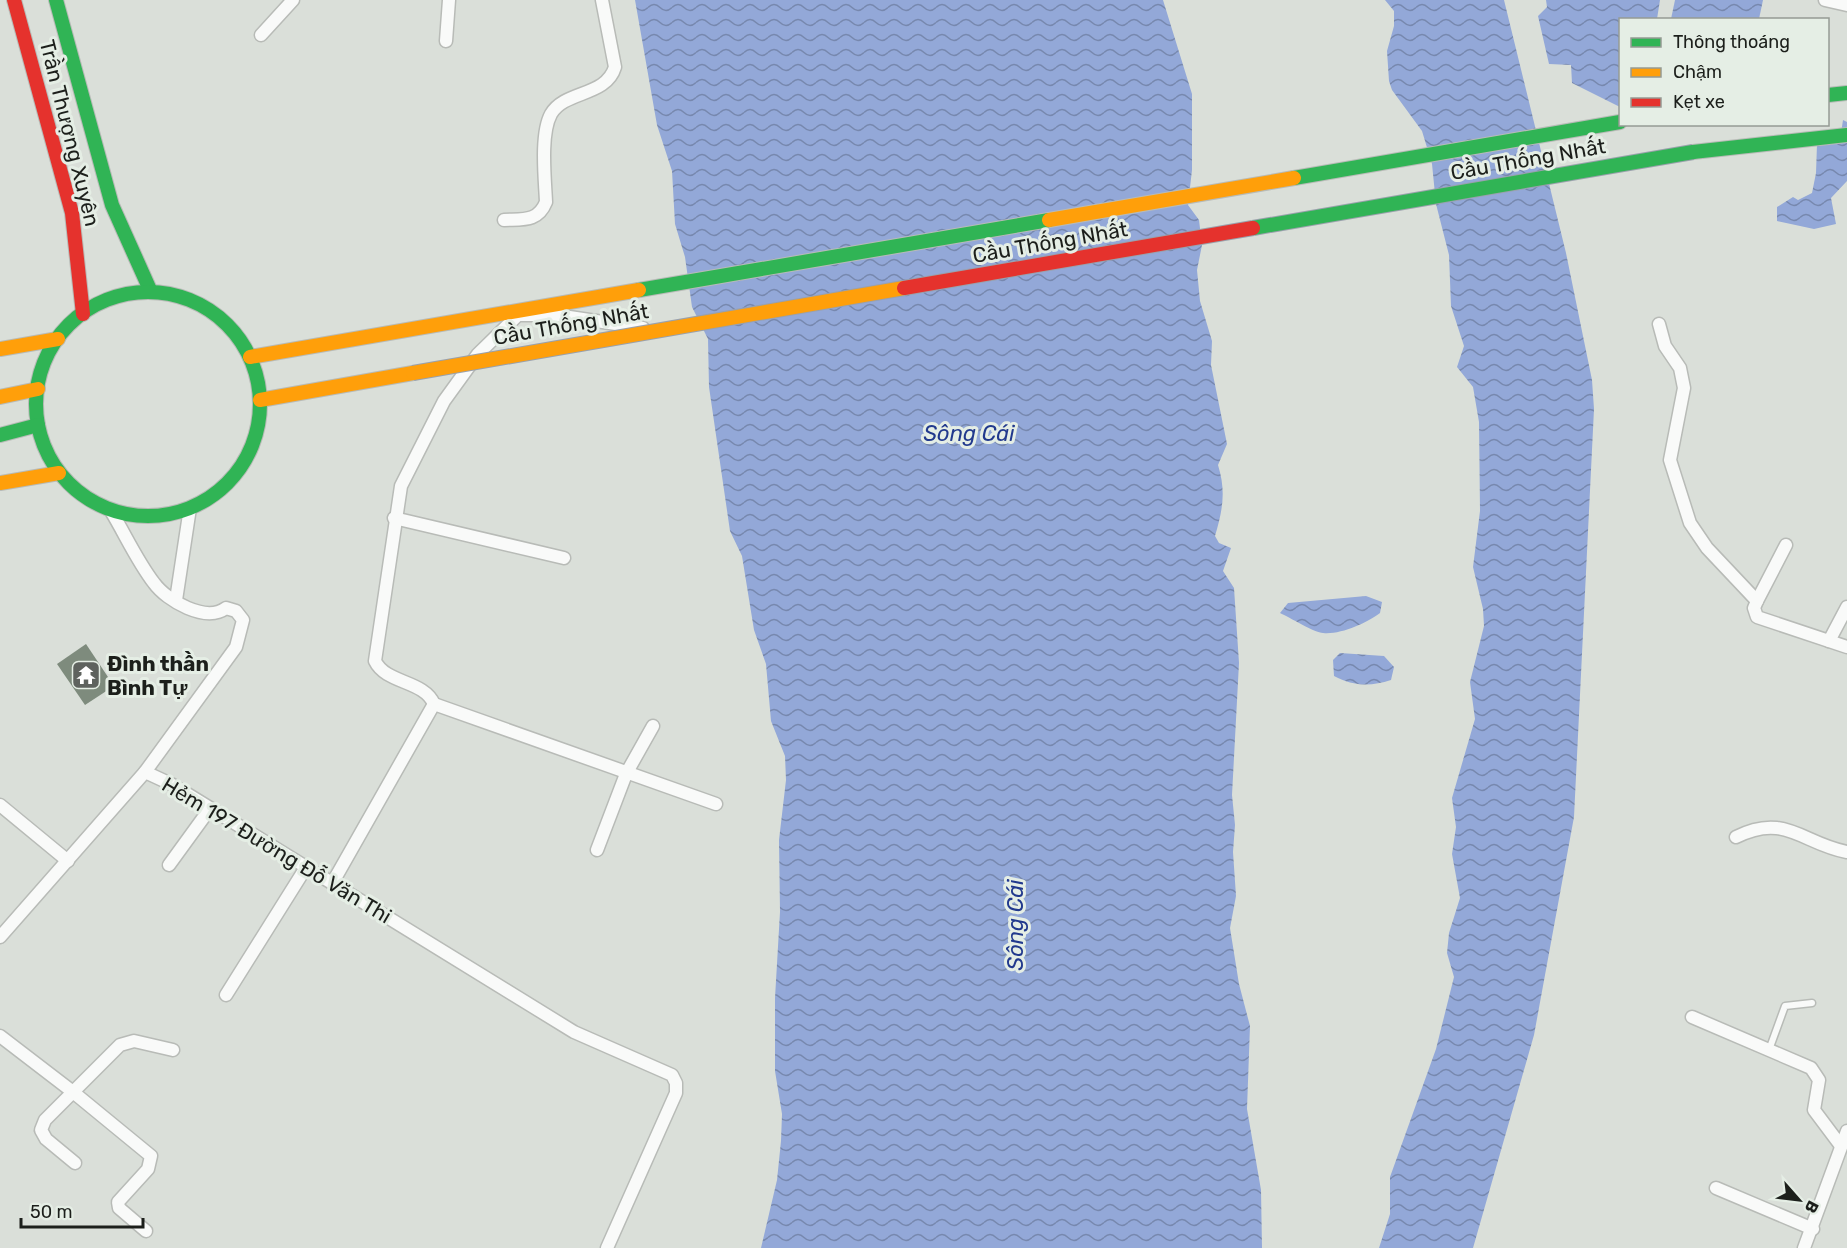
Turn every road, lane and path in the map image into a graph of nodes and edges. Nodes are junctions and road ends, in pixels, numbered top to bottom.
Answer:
1 (14, 0) edge
2 (56, 0) edge
3 (293, 0) edge
4 (448, 0) edge
5 (602, 0) edge
6 (1825, 0) edge
7 (1847, 5) edge
8 (261, 35) dead end
9 (446, 41) dead end
10 (1847, 93) edge
11 (1829, 95) edge
12 (1619, 122) edge
13 (1847, 135) edge
14 (504, 220) dead end
15 (151, 292) junction
16 (83, 314) junction
17 (1659, 324) dead end
18 (669, 332) dead end
19 (58, 339) junction
20 (0, 350) edge
21 (250, 357) junction
22 (38, 389) junction
23 (0, 397) edge
24 (260, 400) junction
25 (38, 425) junction
26 (0, 435) edge
27 (59, 472) junction
28 (0, 483) edge
29 (190, 508) junction
30 (111, 511) junction
31 (394, 518) junction
32 (1786, 545) dead end
33 (564, 558) dead end
34 (176, 600) junction
35 (1756, 601) junction
36 (1847, 607) edge
37 (1829, 641) junction
38 (1847, 647) edge
39 (434, 704) junction
40 (653, 726) dead end
41 (145, 772) junction
42 (626, 774) junction
43 (716, 804) dead end
44 (0, 805) edge
45 (209, 810) junction
46 (1736, 837) dead end
47 (597, 850) dead end
48 (1847, 852) edge
49 (68, 861) junction
50 (169, 865) dead end
51 (305, 869) junction
52 (333, 882) junction
53 (0, 937) edge
54 (226, 995) dead end
55 (1812, 1003) dead end
56 (1692, 1017) dead end
57 (0, 1036) edge
58 (173, 1050) dead end
59 (1769, 1050) junction
60 (73, 1092) junction
61 (1847, 1131) edge
62 (1841, 1146) junction
63 (75, 1163) dead end
64 (1716, 1188) dead end
65 (1813, 1229) junction
66 (146, 1231) dead end
67 (607, 1248) edge
68 (1804, 1248) edge

1 - 16 main road, Trần Thượng Xuyên
2 - 15 main road, Trần Thượng Xuyên
3 - 8 street
4 - 9 street
5 - 14 street
6 - 7 street
10 - 11 main road
12 - 21 main road, Cầu Thống Nhất
13 - 24 main road, Cầu Thống Nhất, bridge
15 - 16 main road
15 - 21 main road
16 - 19 main road
17 - 35 street
18 - 31 street
19 - 20 main road
19 - 22 main road
21 - 24 main road
22 - 23 main road
22 - 25 main road
24 - 29 main road
25 - 26 main road
25 - 27 main road
27 - 28 main road
27 - 30 main road
29 - 30 main road
29 - 34 street
30 - 34 street
31 - 33 street
31 - 39 street
32 - 35 street
34 - 41 street
35 - 37 street
36 - 37 street
37 - 38 street
39 - 42 street
39 - 52 street
40 - 42 street
41 - 45 street, Hẻm 197 Đường Đỗ Văn Thi
41 - 49 street, Hẻm 197 Đường Đỗ Văn Thi
42 - 43 street
42 - 47 street
44 - 49 street
45 - 50 street
45 - 51 street, Hẻm 197 Đường Đỗ Văn Thi
46 - 48 street
49 - 53 street, Hẻm 197 Đường Đỗ Văn Thi
51 - 52 street, Hẻm 197 Đường Đỗ Văn Thi
51 - 54 street
52 - 67 street, Hẻm 197 Đường Đỗ Văn Thi
55 - 59 lane
56 - 59 street
57 - 60 street
58 - 60 street
59 - 62 street
60 - 63 street
60 - 66 street
61 - 62 street
62 - 65 street
64 - 65 street
65 - 68 street

